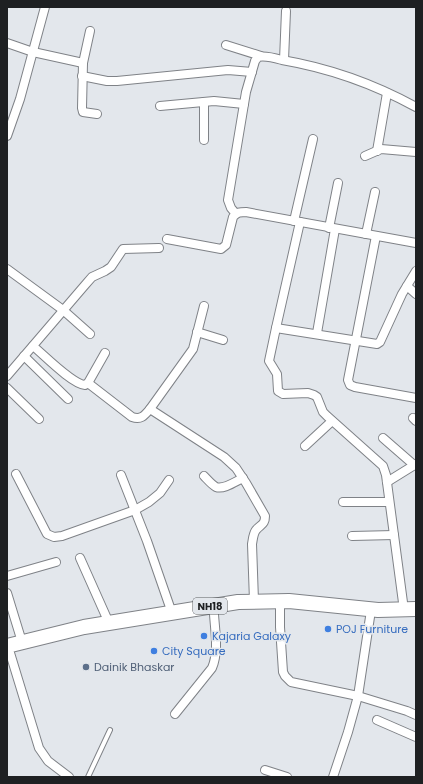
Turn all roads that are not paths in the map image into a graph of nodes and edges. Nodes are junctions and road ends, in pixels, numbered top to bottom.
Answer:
1 (45, 7) edge
2 (286, 11) dead end
3 (90, 31) dead end
4 (7, 43) edge
5 (226, 46) dead end
6 (33, 52) junction
7 (261, 56) junction
8 (284, 60) junction
9 (83, 63) junction
10 (252, 72) junction
11 (82, 76) junction
12 (387, 93) junction
13 (204, 102) junction
14 (244, 104) junction
15 (160, 106) dead end
16 (416, 107) edge
17 (97, 114) dead end
18 (7, 136) edge
19 (313, 139) dead end
20 (204, 140) dead end
21 (377, 151) junction
22 (416, 152) edge
23 (365, 156) dead end
24 (338, 183) dead end
25 (374, 192) dead end
26 (236, 214) junction
27 (297, 222) junction
28 (332, 228) junction
29 (366, 234) junction
30 (376, 236) junction
31 (167, 239) dead end
32 (416, 243) edge
33 (159, 248) dead end
34 (7, 269) edge
35 (416, 271) edge
36 (407, 286) junction
37 (416, 294) edge
38 (204, 306) dead end
39 (63, 310) junction
40 (276, 328) junction
41 (197, 332) junction
42 (317, 333) junction
43 (90, 334) dead end
44 (223, 340) dead end
45 (356, 340) junction
46 (33, 346) junction
47 (105, 353) dead end
48 (24, 356) junction
49 (7, 376) edge
50 (88, 383) junction
51 (7, 388) edge
52 (416, 398) edge
53 (68, 399) dead end
54 (150, 409) junction
55 (39, 419) dead end
56 (332, 421) junction
57 (383, 438) dead end
58 (305, 446) dead end
59 (415, 464) edge
60 (16, 474) dead end
61 (121, 475) dead end
62 (204, 476) dead end
63 (243, 478) junction
64 (169, 480) dead end
65 (387, 482) junction
66 (343, 502) dead end
67 (389, 502) junction
68 (135, 510) junction
69 (394, 535) junction
70 (352, 536) dead end
71 (80, 558) dead end
72 (56, 562) dead end
73 (7, 576) edge
74 (7, 593) edge
75 (254, 601) junction
76 (280, 608) junction
77 (412, 612) edge
78 (172, 613) junction
79 (214, 614) junction
80 (370, 617) junction
81 (109, 622) junction
82 (22, 642) junction
83 (8, 651) edge
84 (358, 696) junction
85 (175, 714) dead end
86 (416, 715) edge
87 (377, 720) dead end
88 (110, 730) dead end
89 (416, 737) edge
90 (265, 770) dead end
91 (69, 777) edge
92 (88, 777) edge
93 (287, 777) edge
94 (333, 777) edge

1 - 6 street
2 - 8 street
3 - 9 street
4 - 6 street
5 - 7 street
6 - 9 street
6 - 18 street
7 - 8 street
7 - 10 street
8 - 12 street
9 - 11 street
10 - 11 street
10 - 14 street
11 - 17 street
12 - 16 street
12 - 21 street
13 - 14 street
13 - 15 street
13 - 20 street
14 - 26 street
19 - 27 street
21 - 22 street
21 - 23 street
24 - 28 street
25 - 29 street
26 - 27 street
26 - 31 street
27 - 28 street
27 - 40 street
28 - 29 street
28 - 42 street
29 - 30 street
30 - 32 street
30 - 45 street
33 - 39 street
34 - 39 street
35 - 36 street
36 - 37 street
36 - 45 street
38 - 41 street
39 - 43 street
39 - 46 street
40 - 42 street
40 - 56 street
41 - 44 street
41 - 54 street
42 - 45 street
45 - 52 street
46 - 48 street
46 - 50 street
47 - 50 street
48 - 49 street
48 - 53 street
50 - 54 street
51 - 55 street
54 - 63 street
56 - 58 street
56 - 65 street
57 - 59 street
59 - 65 street
60 - 68 street
61 - 68 street
62 - 63 street
63 - 75 street
64 - 68 street
65 - 67 street
66 - 67 street
67 - 69 street
68 - 78 street
69 - 70 street
69 - 77 street
71 - 81 street
72 - 73 street
74 - 82 street
75 - 77 highway, NH18
75 - 78 highway, NH18
76 - 79 highway, NH18
76 - 80 highway, NH18
76 - 84 street
77 - 80 highway, NH18
78 - 81 highway, NH18
79 - 83 highway, NH18
79 - 85 street
80 - 84 street
81 - 82 highway, NH18
82 - 83 highway, NH18
83 - 91 street
84 - 86 street
84 - 94 street
87 - 89 street
88 - 92 lane
90 - 93 street

